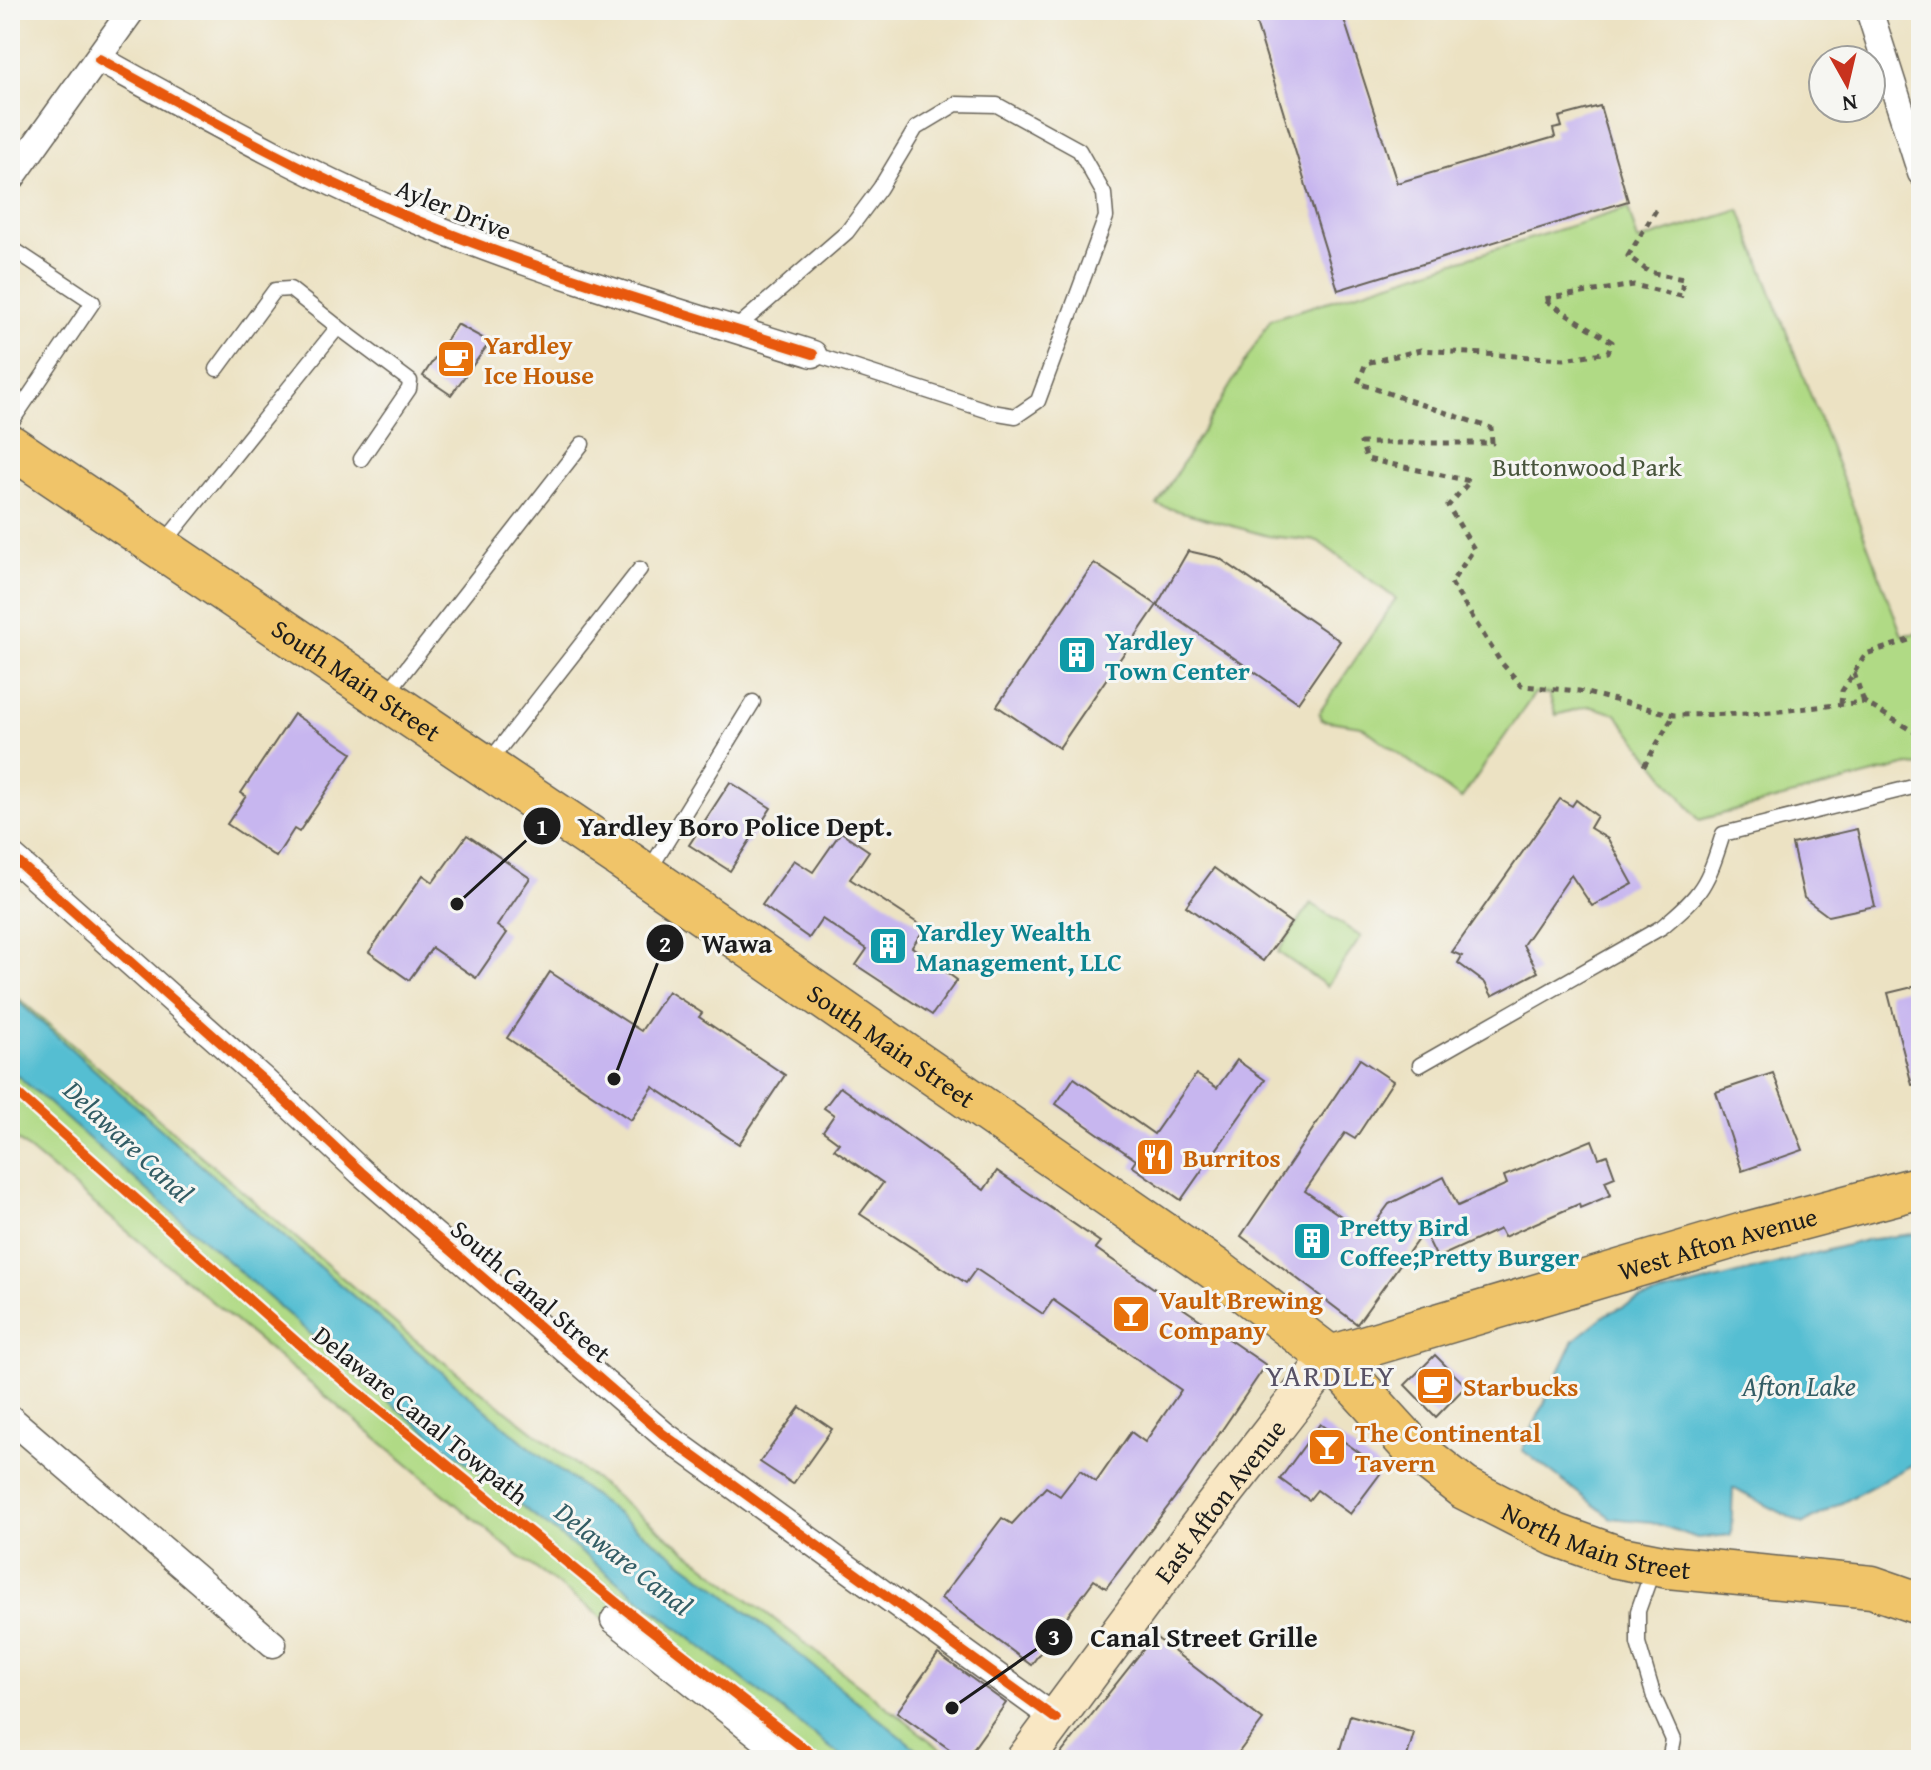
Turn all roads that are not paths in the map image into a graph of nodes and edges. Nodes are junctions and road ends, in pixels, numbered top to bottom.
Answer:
1 (132, 10) edge
2 (1869, 10) edge
3 (99, 59) junction
4 (1921, 173) edge
5 (10, 180) edge
6 (10, 247) edge
7 (338, 327) junction
8 (735, 329) junction
9 (813, 354) joint
10 (217, 369) dead end
11 (10, 424) edge
12 (582, 444) dead end
13 (10, 446) edge
14 (361, 459) dead end
15 (161, 547) junction
16 (640, 569) dead end
17 (385, 696) junction
18 (753, 702) dead end
19 (486, 766) junction
20 (1921, 785) edge
21 (10, 855) edge
22 (646, 876) junction
23 (1420, 1065) dead end
24 (1921, 1187) edge
25 (1330, 1357) junction
26 (10, 1418) edge
27 (1655, 1565) junction
28 (1921, 1604) edge
29 (614, 1620) dead end
30 (273, 1644) dead end
31 (1056, 1719) junction
32 (790, 1760) edge
33 (1025, 1760) edge
34 (1669, 1760) edge

1 - 3 street
2 - 4 street
3 - 5 street
3 - 8 street, Ayler Drive
6 - 11 lane
7 - 10 lane
7 - 14 lane
7 - 15 lane
8 - 9 street, Ayler Drive
8 - 9 lane
12 - 17 lane
13 - 15 main road, South Main Street
15 - 17 main road, South Main Street
16 - 19 lane
17 - 19 main road, South Main Street
18 - 22 lane
19 - 22 main road, South Main Street
20 - 23 lane
21 - 31 street, South Canal Street
22 - 25 main road, South Main Street
24 - 25 main road, West Afton Avenue
25 - 27 main road, North Main Street
25 - 31 main road, East Afton Avenue
26 - 30 street
27 - 28 main road, North Main Street
27 - 34 lane
29 - 32 street
31 - 33 main road, East Afton Avenue

